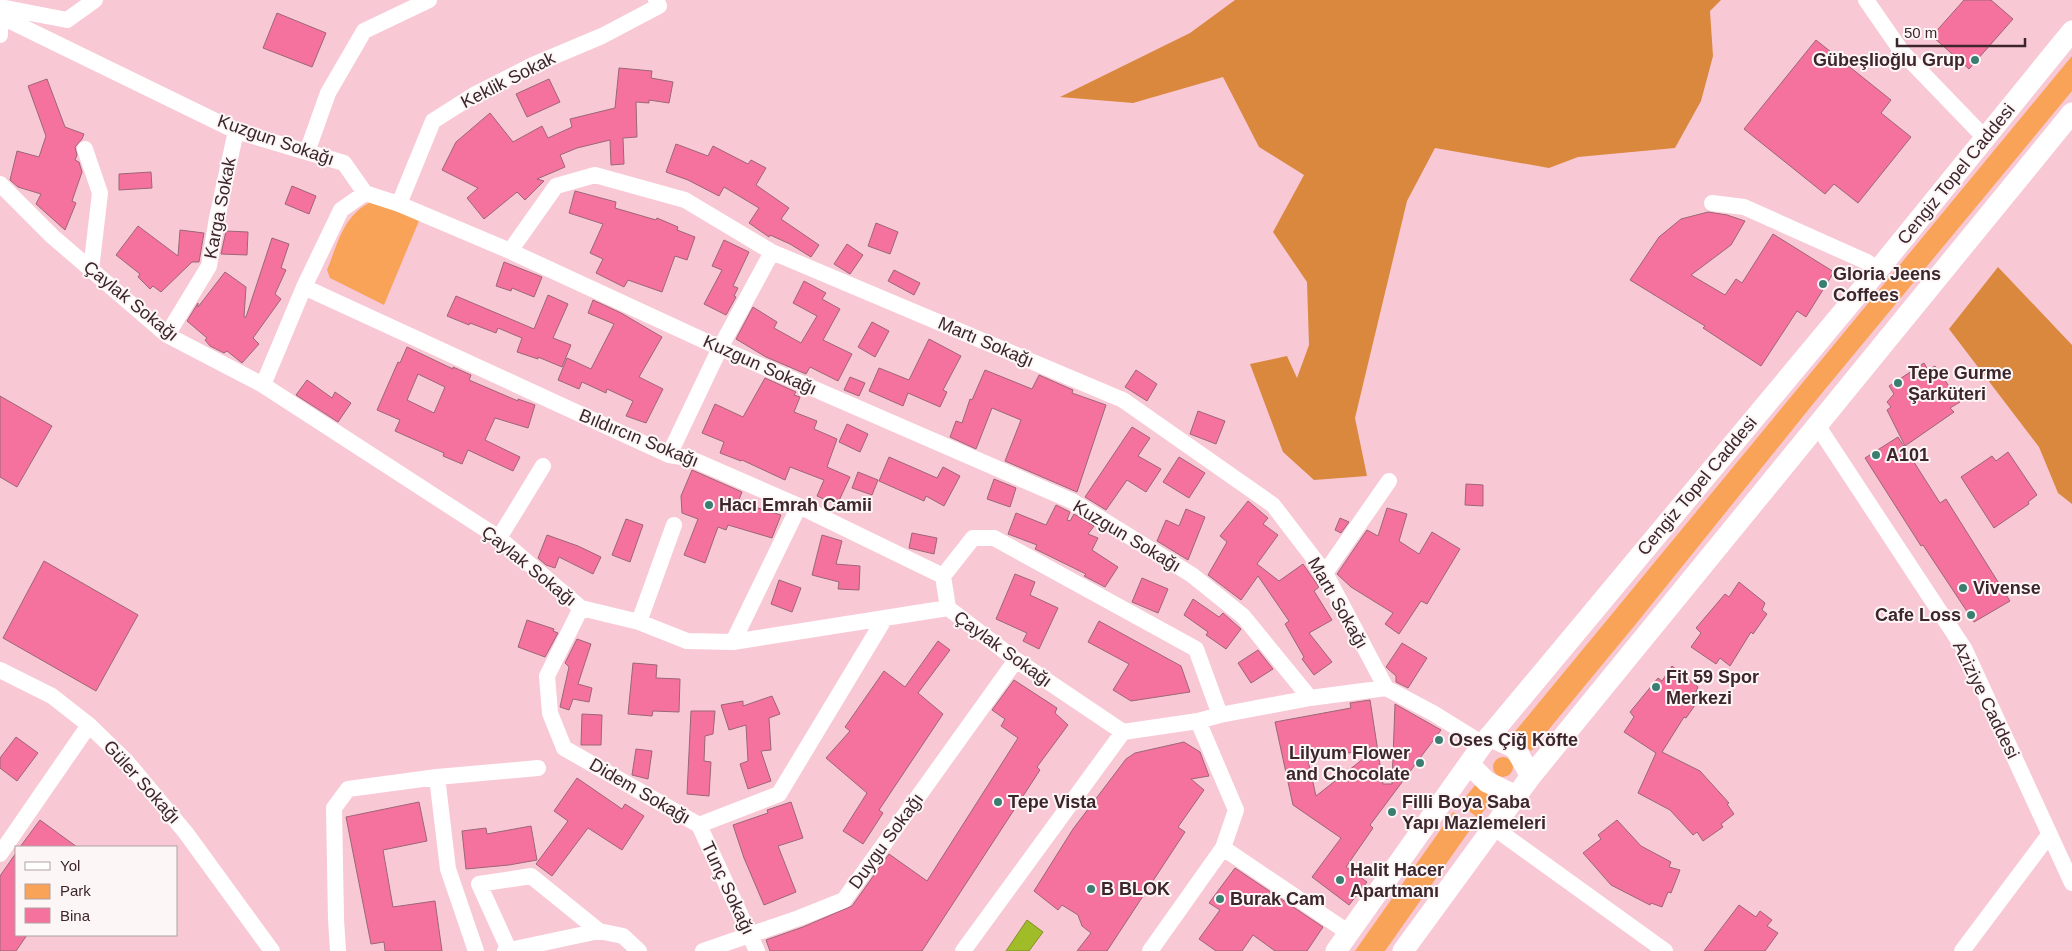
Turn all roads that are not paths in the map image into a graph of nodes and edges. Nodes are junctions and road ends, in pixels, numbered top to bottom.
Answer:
1 (2, 0) edge
2 (95, 0) edge
3 (429, 0) edge
4 (656, 0) edge
5 (1866, 0) edge
6 (1, 14) edge
7 (2072, 31) edge
8 (0, 35) edge
9 (2072, 113) edge
10 (236, 130) junction
11 (1985, 138) junction
12 (85, 149) dead end
13 (307, 152) junction
14 (0, 184) edge
15 (366, 193) junction
16 (1712, 203) dead end
17 (399, 204) junction
18 (510, 251) junction
19 (772, 252) junction
20 (91, 270) junction
21 (1878, 270) junction
22 (304, 287) junction
23 (167, 335) junction
24 (720, 348) junction
25 (263, 385) junction
26 (1817, 426) junction
27 (669, 454) junction
28 (543, 466) dead end
29 (1389, 481) dead end
30 (798, 506) junction
31 (674, 525) dead end
32 (499, 538) junction
33 (1325, 573) junction
34 (943, 576) junction
35 (581, 608) junction
36 (948, 608) junction
37 (885, 618) junction
38 (639, 622) junction
39 (733, 642) junction
40 (1016, 660) junction
41 (0, 670) edge
42 (1386, 688) junction
43 (1310, 698) junction
44 (1220, 714) junction
45 (1198, 721) junction
46 (89, 725) junction
47 (1123, 732) junction
48 (1486, 740) junction
49 (1469, 764) junction
50 (538, 768) dead end
51 (437, 776) junction
52 (1531, 776) junction
53 (1516, 796) junction
54 (699, 824) junction
55 (1493, 826) junction
56 (2050, 834) junction
57 (1223, 848) junction
58 (0, 854) edge
59 (2072, 883) edge
60 (600, 931) junction
61 (1349, 933) junction
62 (749, 934) junction
63 (507, 950) edge
64 (272, 951) edge
65 (338, 951) edge
66 (476, 951) edge
67 (639, 951) edge
68 (703, 951) edge
69 (757, 951) edge
70 (963, 951) edge
71 (1150, 951) edge
72 (1336, 951) edge
73 (1403, 951) edge
74 (1664, 951) edge
75 (1962, 951) edge

1 - 6 street
2 - 6 street
3 - 13 street
4 - 17 street, Keklik Sokak
5 - 11 street
6 - 8 street
6 - 10 street, Kuzgun Sokağı
7 - 11 main road, Cengiz Topel Caddesi
9 - 26 main road
10 - 13 street, Kuzgun Sokağı
10 - 23 street, Karga Sokak
11 - 21 main road, Cengiz Topel Caddesi
12 - 20 street
13 - 15 street, Kuzgun Sokağı
14 - 20 street, Çaylak Sokağı
15 - 17 street, Kuzgun Sokağı
15 - 22 street
16 - 21 street
17 - 18 street, Kuzgun Sokağı
18 - 19 street, Martı Sokağı
18 - 24 street, Kuzgun Sokağı
19 - 24 street
19 - 33 street, Martı Sokağı
20 - 23 street, Çaylak Sokağı
21 - 48 main road, Cengiz Topel Caddesi
22 - 25 street
22 - 27 street, Bıldırcın Sokağı
23 - 25 street, Çaylak Sokağı
24 - 27 street
24 - 43 street, Kuzgun Sokağı
25 - 32 street, Çaylak Sokağı
26 - 52 main road
26 - 56 street, Aziziye Caddesi
27 - 30 street, Bıldırcın Sokağı
28 - 32 street
29 - 33 street
30 - 34 street, Bıldırcın Sokağı
30 - 39 street
31 - 38 street
32 - 35 street, Çaylak Sokağı
33 - 42 street, Martı Sokağı
34 - 36 street
34 - 44 street
35 - 38 street, Çaylak Sokağı
35 - 54 street, Didem Sokağı
36 - 37 street, Çaylak Sokağı
36 - 40 street, Çaylak Sokağı
37 - 39 street, Çaylak Sokağı
37 - 54 street, Didem Sokağı
38 - 39 street, Çaylak Sokağı
40 - 47 street, Çaylak Sokağı
40 - 62 street, Duygu Sokağı
41 - 46 street, Güler Sokağı
42 - 43 street
42 - 48 street
43 - 44 street
44 - 45 street
45 - 47 street
45 - 57 street
46 - 58 street
46 - 64 street, Güler Sokağı
47 - 70 street
48 - 49 main road, Cengiz Topel Caddesi
48 - 52 main road
49 - 53 main road
49 - 61 main road, Cengiz Topel Caddesi
50 - 51 street
51 - 65 street
51 - 66 street
52 - 53 main road
53 - 55 main road
54 - 62 street, Tunç Sokağı
55 - 73 main road
55 - 74 street
56 - 59 street, Aziziye Caddesi
56 - 75 street
57 - 61 street
57 - 71 street
60 - 63 street
60 - 63 street
60 - 67 street
61 - 72 main road, Cengiz Topel Caddesi
62 - 68 street, Duygu Sokağı
62 - 69 street, Tunç Sokağı

